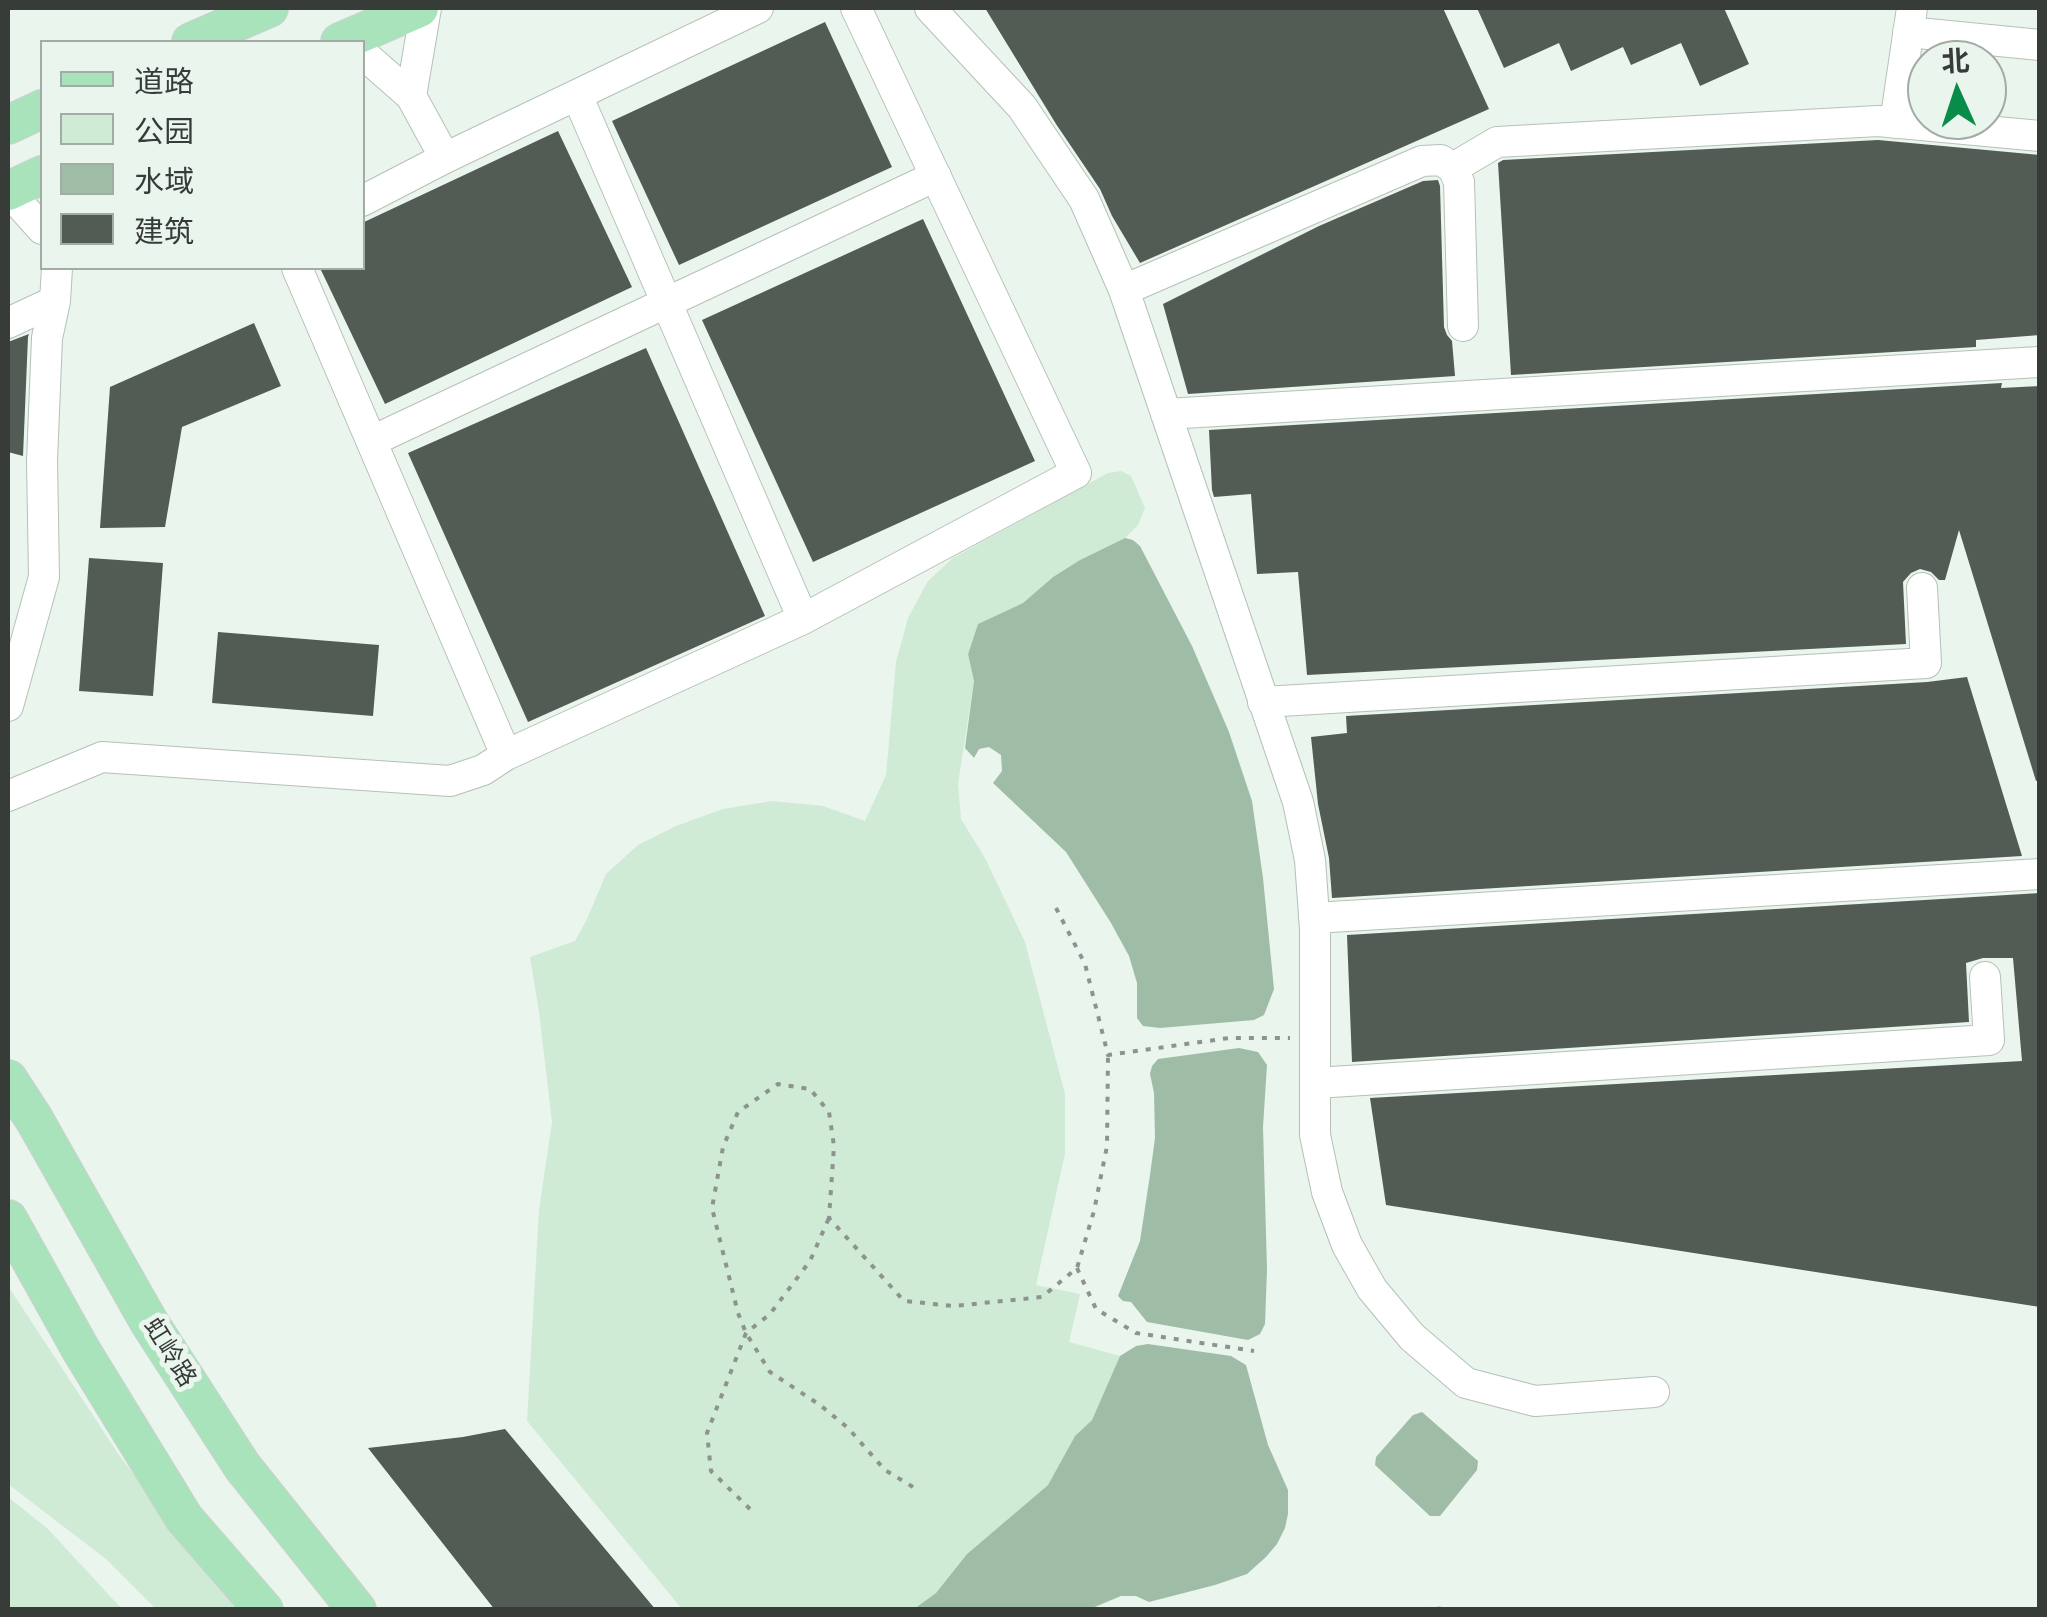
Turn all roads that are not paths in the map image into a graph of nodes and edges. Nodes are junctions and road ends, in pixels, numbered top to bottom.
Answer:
1 (269, 8) edge
2 (423, 8) edge
3 (758, 8) edge
4 (856, 8) edge
5 (930, 8) edge
6 (1910, 20) edge
7 (196, 40) edge
8 (358, 40) edge
9 (2040, 45) edge
10 (365, 57) edge
11 (577, 95) junction
12 (411, 96) junction
13 (40, 110) edge
14 (1896, 123) junction
15 (8, 125) edge
16 (2040, 136) edge
17 (445, 158) junction
18 (1453, 168) junction
19 (936, 176) junction
20 (40, 177) edge
21 (8, 191) edge
22 (365, 199) edge
23 (40, 227) edge
24 (57, 270) edge
25 (298, 270) edge
26 (1124, 290) junction
27 (54, 301) junction
28 (667, 304) junction
29 (8, 324) edge
30 (1464, 326) dead end
31 (2039, 362) edge
32 (1166, 414) junction
33 (372, 441) junction
34 (1922, 588) dead end
35 (803, 619) junction
36 (1262, 702) junction
37 (8, 706) edge
38 (506, 755) junction
39 (8, 796) edge
40 (2040, 874) edge
41 (1314, 918) junction
42 (1985, 977) dead end
43 (8, 1079) edge
44 (1316, 1083) junction
45 (8, 1219) edge
46 (1654, 1392) dead end
47 (264, 1610) edge
48 (358, 1610) edge

1 - 7 main road
2 - 8 main road
2 - 12 street
3 - 11 street
4 - 19 street
5 - 26 street
6 - 9 street
6 - 14 street
10 - 12 street
11 - 17 street
11 - 28 street
12 - 17 street
13 - 15 main road
14 - 16 street
14 - 18 street
17 - 22 street
18 - 26 street
18 - 30 street
19 - 28 street
19 - 35 street
20 - 21 main road
21 - 23 street
24 - 27 street
25 - 33 street
26 - 32 street
27 - 29 street
27 - 37 street
28 - 33 street
28 - 35 street
31 - 32 street
32 - 36 street
33 - 38 street
34 - 36 street
35 - 38 street
36 - 41 street
38 - 39 street
40 - 41 street
41 - 44 street
42 - 44 street
43 - 48 main road, 虹岭路
44 - 46 street
45 - 47 main road

